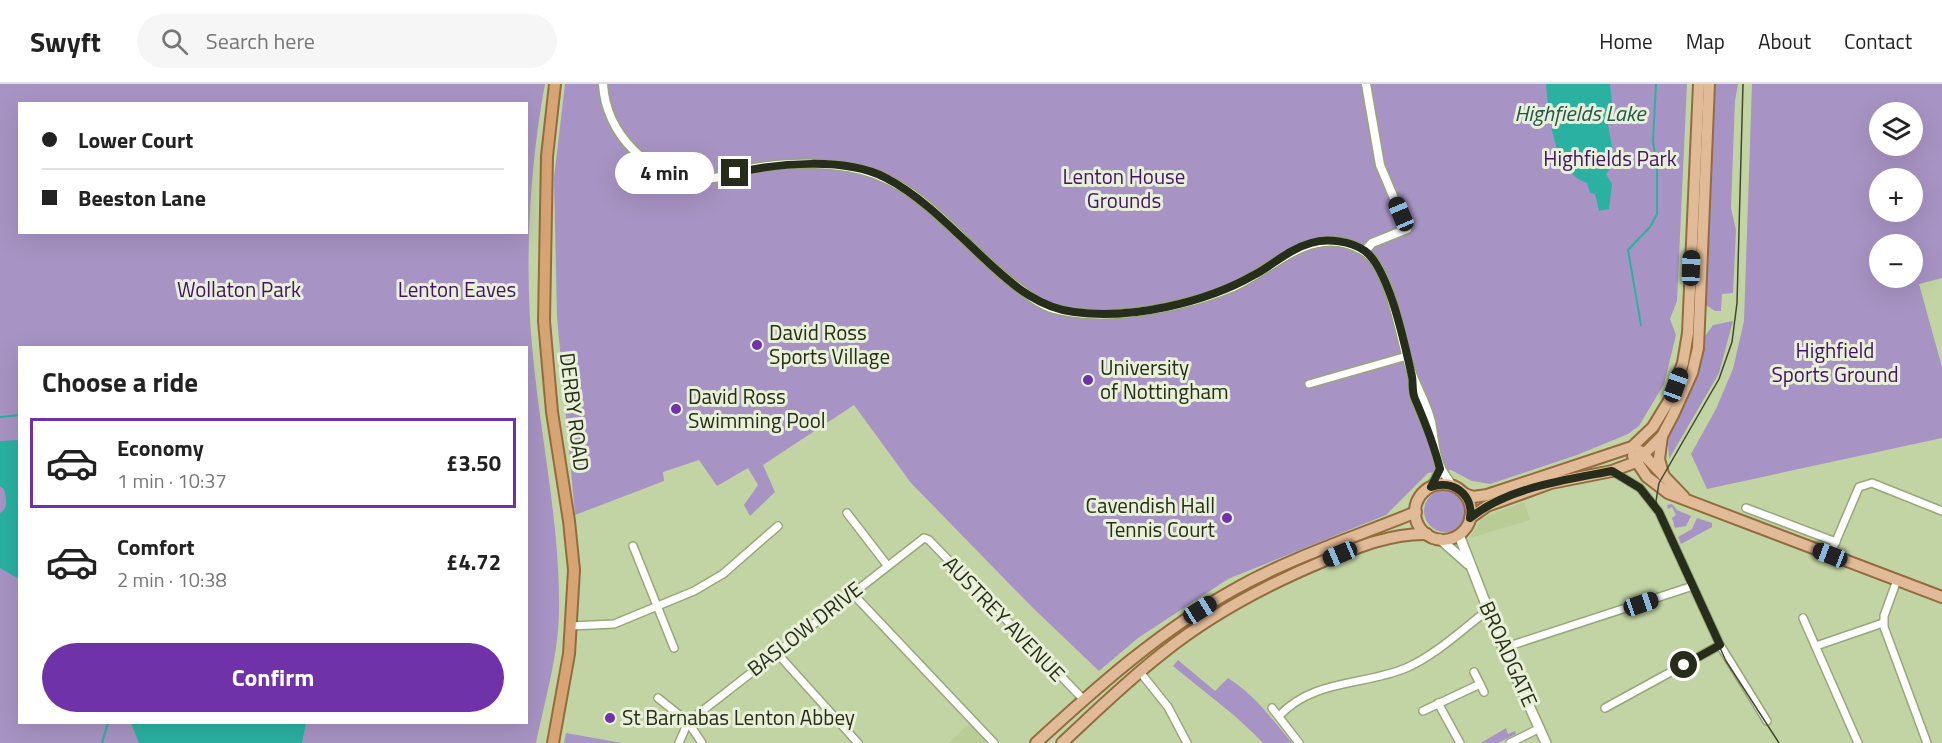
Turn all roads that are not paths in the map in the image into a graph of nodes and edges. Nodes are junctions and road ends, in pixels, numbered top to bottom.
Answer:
1 (555, 84) edge
2 (603, 84) edge
3 (1366, 84) edge
4 (1699, 84) edge
5 (1709, 84) edge
6 (1365, 251) junction
7 (1407, 356) junction
8 (1412, 379) junction
9 (1309, 384) dead end
10 (1662, 436) junction
11 (1432, 439) junction
12 (1632, 447) junction
13 (1640, 458) junction
14 (1440, 469) junction
15 (1612, 471) junction
16 (1664, 477) junction
17 (1452, 486) junction
18 (1431, 487) junction
19 (1464, 494) junction
20 (1684, 497) junction
21 (1746, 508) dead end
22 (1942, 511) edge
23 (1416, 512) junction
24 (847, 513) dead end
25 (1470, 518) junction
26 (778, 526) dead end
27 (1427, 534) junction
28 (1459, 535) junction
29 (924, 538) joint
30 (1440, 539) junction
31 (1836, 542) junction
32 (633, 546) dead end
33 (1830, 555) junction
34 (887, 565) junction
35 (1470, 566) junction
36 (1897, 580) junction
37 (1693, 586) junction
38 (852, 593) junction
39 (1942, 597) edge
40 (657, 606) junction
41 (1489, 609) junction
42 (1803, 618) dead end
43 (1883, 623) junction
44 (571, 626) junction
45 (1720, 645) junction
46 (1816, 646) junction
47 (674, 648) dead end
48 (1503, 648) junction
49 (776, 652) junction
50 (1130, 660) junction
51 (1140, 672) junction
52 (1474, 672) dead end
53 (1480, 684) junction
54 (1484, 692) dead end
55 (658, 698) dead end
56 (1084, 700) junction
57 (1438, 703) junction
58 (1272, 708) dead end
59 (1605, 708) dead end
60 (1423, 711) dead end
61 (1278, 716) junction
62 (1767, 721) dead end
63 (688, 722) junction
64 (1540, 728) junction
65 (992, 742) edge
66 (553, 743) edge
67 (679, 743) edge
68 (702, 743) edge
69 (858, 743) edge
70 (1036, 743) edge
71 (1062, 743) edge
72 (1187, 743) edge
73 (1299, 743) edge
74 (1460, 743) edge
75 (1509, 743) edge
76 (1546, 743) edge
77 (1858, 743) edge
78 (1927, 743) edge

1 - 44 highway, DERBY ROAD
2 - 6 street
3 - 6 street
4 - 12 main road
5 - 10 main road
6 - 7 street
7 - 8 street
7 - 9 street
8 - 11 street
8 - 11 street
10 - 13 main road
10 - 16 main road
11 - 14 street
12 - 13 main road
12 - 19 main road
13 - 15 main road
13 - 16 main road
13 - 20 main road
14 - 17 street
14 - 18 street
15 - 25 main road
15 - 37 street
16 - 20 main road
17 - 18 main road
17 - 19 main road
18 - 23 main road
19 - 25 main road
20 - 33 main road
21 - 31 street
22 - 31 street
23 - 27 main road
23 - 50 main road
24 - 34 street
25 - 28 main road
26 - 40 street
27 - 30 main road
27 - 51 main road
28 - 30 main road
28 - 35 main road, BROADGATE
29 - 34 street, BASLOW DRIVE
29 - 56 street, AUSTREY AVENUE
30 - 35 main road
31 - 33 street
32 - 40 street
33 - 36 main road
34 - 38 street, BASLOW DRIVE
35 - 41 main road, BROADGATE
36 - 39 main road
36 - 43 street
37 - 45 street
37 - 48 street
38 - 49 street, BASLOW DRIVE
38 - 65 street
40 - 44 street
40 - 47 street
41 - 48 main road, BROADGATE
41 - 61 street
42 - 46 street
43 - 46 street
43 - 78 street
44 - 66 highway, DERBY ROAD
45 - 59 street
45 - 62 street
46 - 77 street
48 - 64 main road, BROADGATE
49 - 63 street, BASLOW DRIVE
49 - 69 street
50 - 51 main road
50 - 56 main road
51 - 71 main road
51 - 72 street
52 - 53 street
53 - 54 street
53 - 57 street
55 - 63 street
56 - 70 main road
57 - 60 street
57 - 74 street
58 - 61 street
61 - 73 street
63 - 67 street
63 - 68 street
64 - 75 street
64 - 76 main road, BROADGATE

